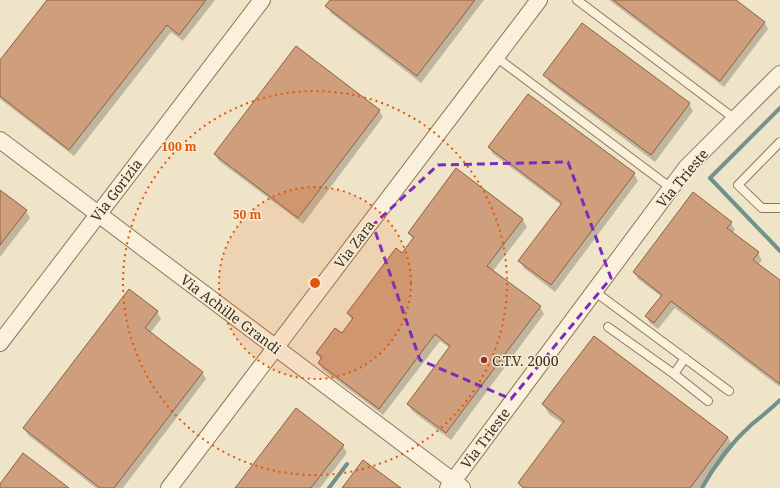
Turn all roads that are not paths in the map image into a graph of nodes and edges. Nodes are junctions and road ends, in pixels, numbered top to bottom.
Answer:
1 (262, 0) edge
2 (539, 0) edge
3 (577, 0) edge
4 (496, 57) junction
5 (780, 74) edge
6 (735, 119) junction
7 (0, 140) edge
8 (780, 142) edge
9 (671, 188) junction
10 (780, 208) edge
11 (98, 214) junction
12 (594, 291) junction
13 (608, 327) dead end
14 (0, 343) edge
15 (276, 348) junction
16 (685, 358) junction
17 (674, 374) junction
18 (729, 390) dead end
19 (708, 401) dead end
20 (454, 486) edge
21 (169, 488) edge

1 - 11 street, Via Gorizia
2 - 4 street, Via Zara
3 - 6 lane
4 - 9 lane
4 - 15 street, Via Zara
5 - 6 street, Via Trieste
6 - 9 street, Via Trieste
7 - 11 street, Via Achille Grandi
8 - 10 lane
9 - 12 street, Via Trieste
11 - 14 street, Via Gorizia
11 - 15 street, Via Achille Grandi
12 - 16 lane
12 - 20 street, Via Trieste
13 - 17 lane
15 - 20 street, Via Achille Grandi
15 - 21 street, Via Zara
16 - 17 lane
16 - 18 lane
17 - 19 lane

